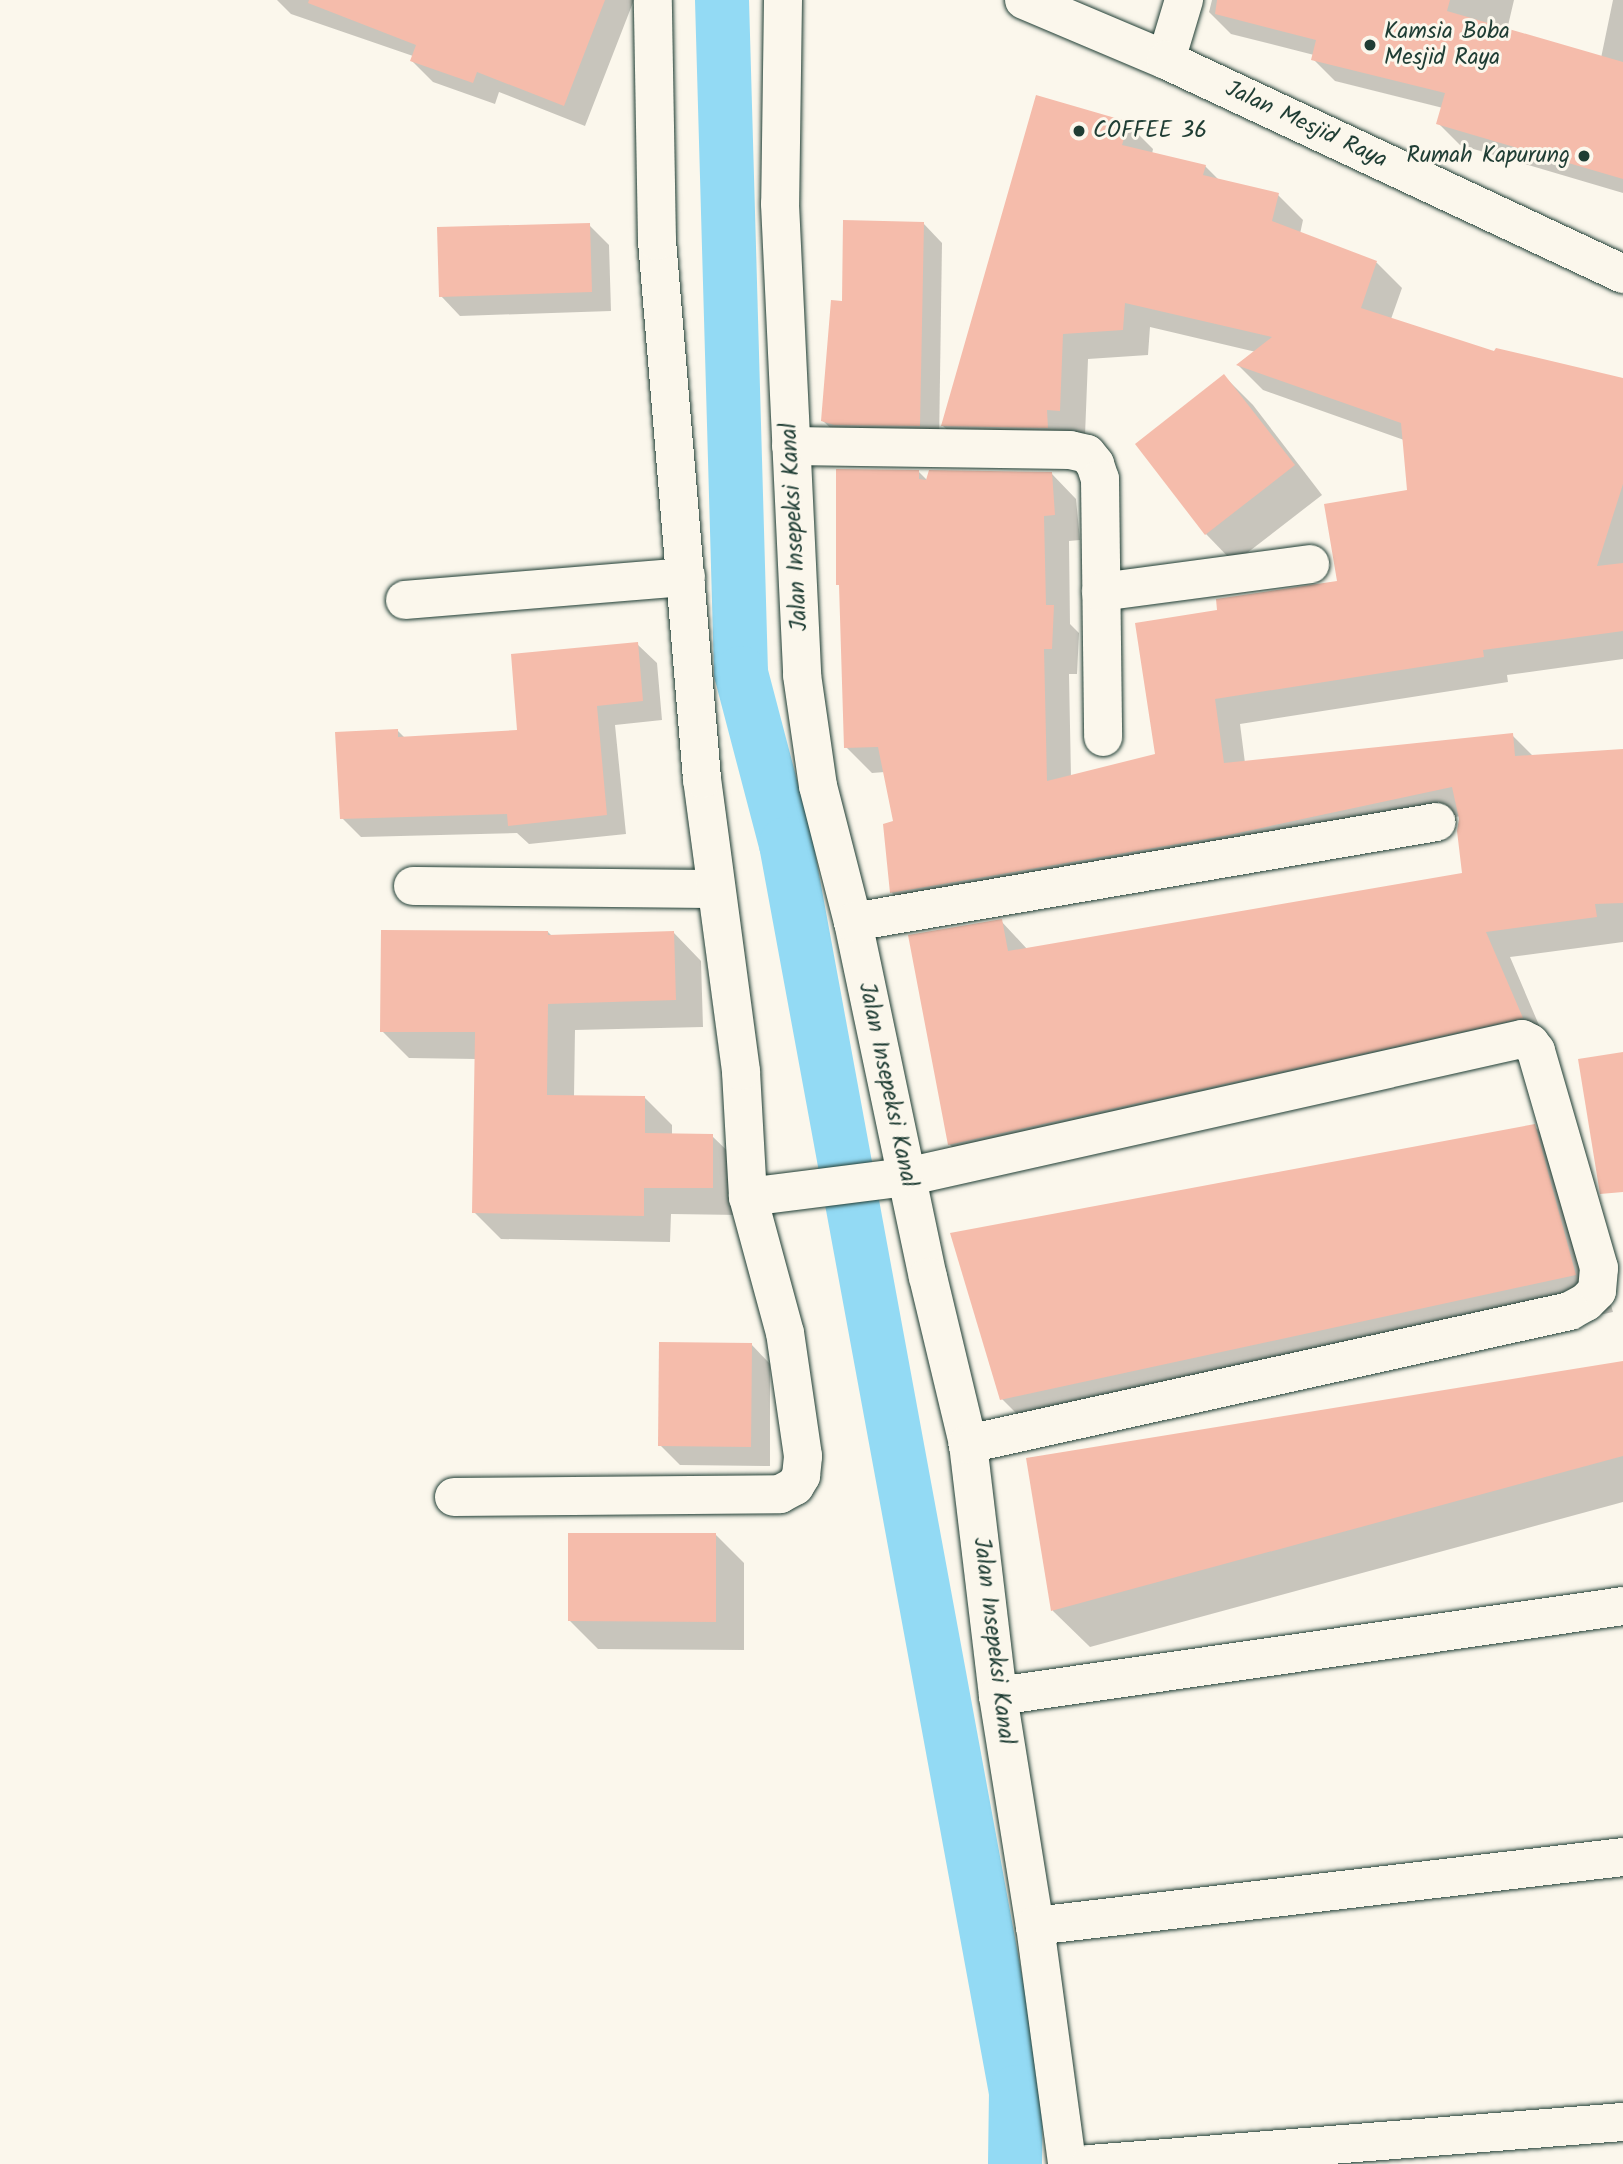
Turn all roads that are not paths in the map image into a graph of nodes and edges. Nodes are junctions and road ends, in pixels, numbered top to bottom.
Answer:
1 (653, 0) edge
2 (783, 0) edge
3 (1024, 0) edge
4 (1184, 0) edge
5 (1166, 60) junction
6 (1623, 274) edge
7 (791, 446) junction
8 (1310, 564) dead end
9 (686, 578) junction
10 (1101, 592) junction
11 (405, 600) dead end
12 (1103, 737) dead end
13 (1437, 822) dead end
14 (413, 886) dead end
15 (714, 889) junction
16 (853, 922) junction
17 (906, 1177) junction
18 (757, 1197) junction
19 (968, 1444) junction
20 (454, 1497) dead end
21 (1623, 1606) edge
22 (998, 1696) junction
23 (1623, 1857) edge
24 (1035, 1926) junction
25 (1623, 2122) edge
26 (1067, 2164) edge
27 (1090, 2164) edge

1 - 9 street
2 - 7 street, Jalan Insepeksi Kanal
3 - 5 street, Jalan Mesjid Raya
4 - 5 street
5 - 6 street, Jalan Mesjid Raya
7 - 10 street
7 - 16 street, Jalan Insepeksi Kanal
8 - 10 street
9 - 11 street
9 - 15 street
10 - 12 street
13 - 16 street
14 - 15 street
15 - 18 street
16 - 17 street, Jalan Insepeksi Kanal
17 - 18 street
17 - 19 street, Jalan Insepeksi Kanal
17 - 19 street
18 - 20 street
19 - 22 street, Jalan Insepeksi Kanal
21 - 22 street
22 - 24 street, Jalan Insepeksi Kanal
23 - 24 street
24 - 26 street, Jalan Insepeksi Kanal
25 - 27 street

